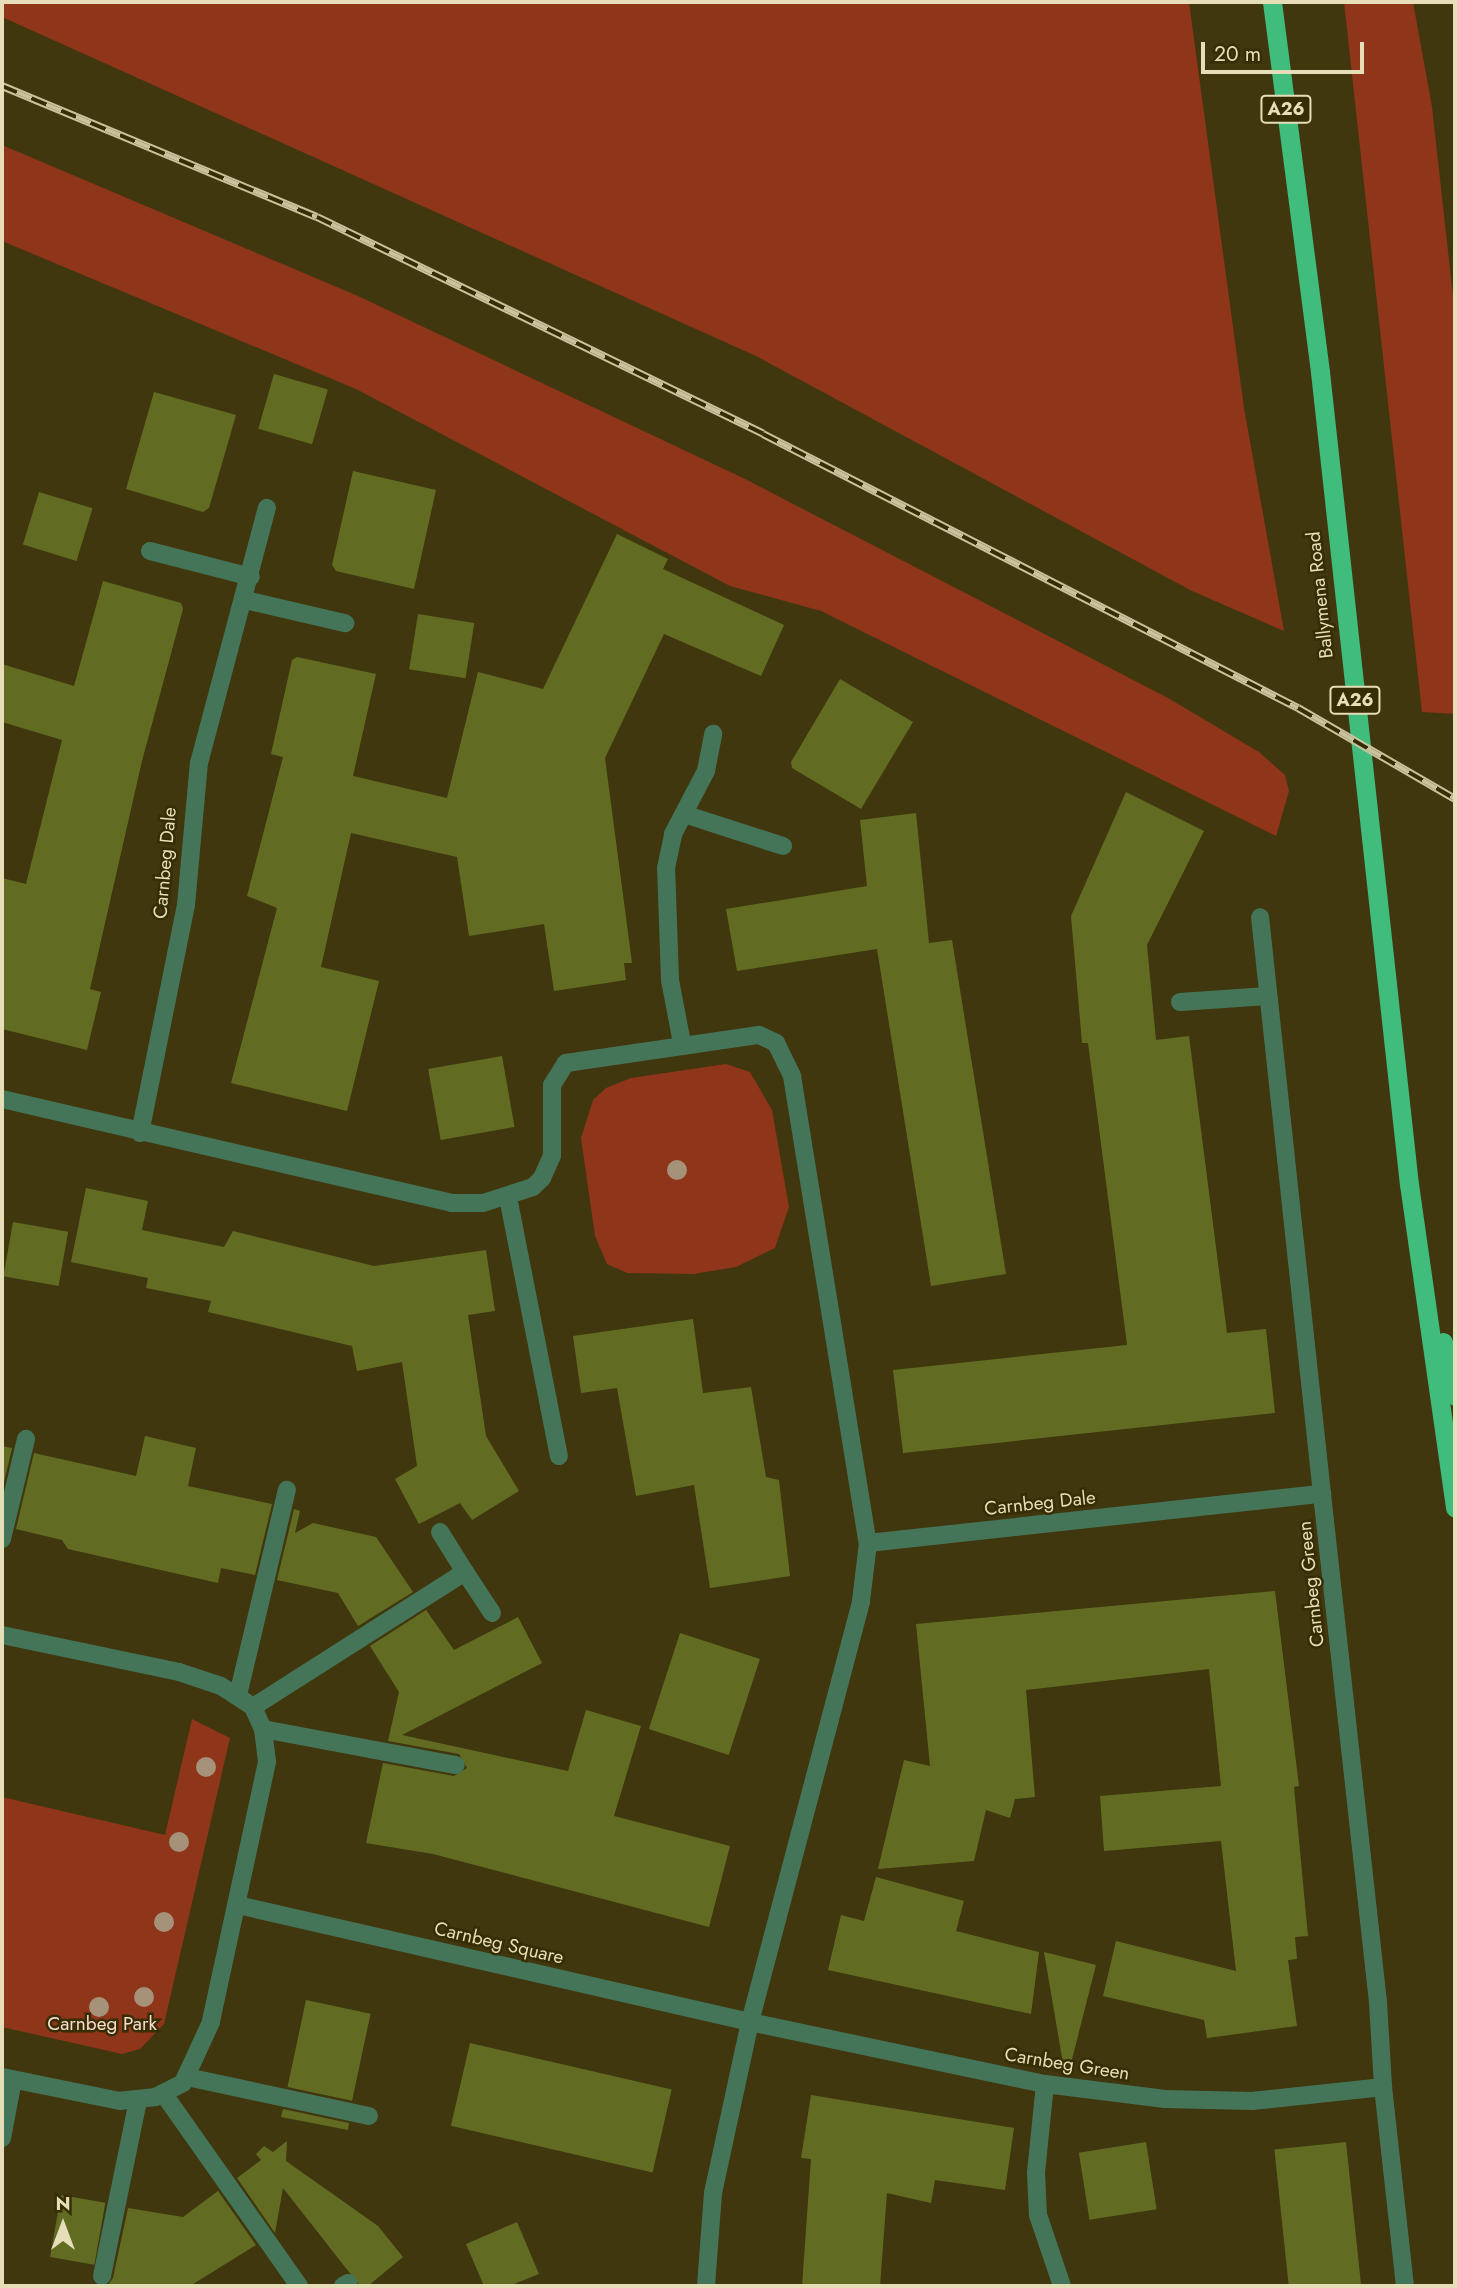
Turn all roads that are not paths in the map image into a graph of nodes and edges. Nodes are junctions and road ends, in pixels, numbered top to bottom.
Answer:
1 (1272, 2) edge
2 (267, 508) dead end
3 (150, 551) dead end
4 (251, 577) junction
5 (245, 600) junction
6 (345, 623) dead end
7 (713, 734) dead end
8 (684, 814) junction
9 (783, 846) dead end
10 (1259, 917) dead end
11 (1268, 996) junction
12 (1180, 1002) dead end
13 (682, 1043) junction
14 (2, 1099) edge
15 (140, 1133) junction
16 (1409, 1184) junction
17 (508, 1197) junction
18 (1455, 1396) edge
19 (26, 1439) dead end
20 (559, 1456) dead end
21 (287, 1490) dead end
22 (1322, 1494) junction
23 (1455, 1508) edge
24 (440, 1532) dead end
25 (2, 1539) edge
26 (868, 1543) junction
27 (465, 1572) junction
28 (492, 1613) dead end
29 (2, 1635) edge
30 (239, 1695) junction
31 (253, 1707) junction
32 (263, 1728) junction
33 (456, 1765) dead end
34 (239, 1905) junction
35 (750, 2022) junction
36 (187, 2077) junction
37 (7, 2078) edge
38 (1045, 2084) junction
39 (1383, 2087) junction
40 (163, 2093) junction
41 (138, 2101) junction
42 (369, 2116) dead end
43 (2, 2138) edge
44 (102, 2276) dead end
45 (1065, 2284) edge
46 (299, 2286) edge
47 (706, 2286) edge
48 (1405, 2286) edge

1 - 16 highway, Ballymena Road / A26
2 - 4 street, Carnbeg Dale
3 - 4 street
4 - 5 street, Carnbeg Dale
5 - 6 street
5 - 15 street, Carnbeg Dale
7 - 8 street
8 - 9 street
8 - 13 street
10 - 11 street
11 - 12 street
11 - 22 street
13 - 17 street
13 - 26 street
14 - 15 street
15 - 17 street
16 - 18 highway, Ballymena Road / A26
16 - 23 highway, Ballymena Road / A26
17 - 20 street
19 - 25 street
21 - 30 street
22 - 26 street, Carnbeg Dale
22 - 39 street, Carnbeg Green
24 - 27 street
26 - 35 street
27 - 28 street
27 - 31 street
29 - 30 street
30 - 31 street
31 - 32 street
32 - 33 street
32 - 34 street
34 - 35 street, Carnbeg Square
34 - 36 street
35 - 38 street, Carnbeg Green
35 - 47 street
36 - 40 street
36 - 42 street
37 - 41 street
37 - 43 street
38 - 39 street, Carnbeg Green
38 - 45 street
39 - 48 street, Carnbeg Green
40 - 41 street
40 - 46 street
41 - 44 street

